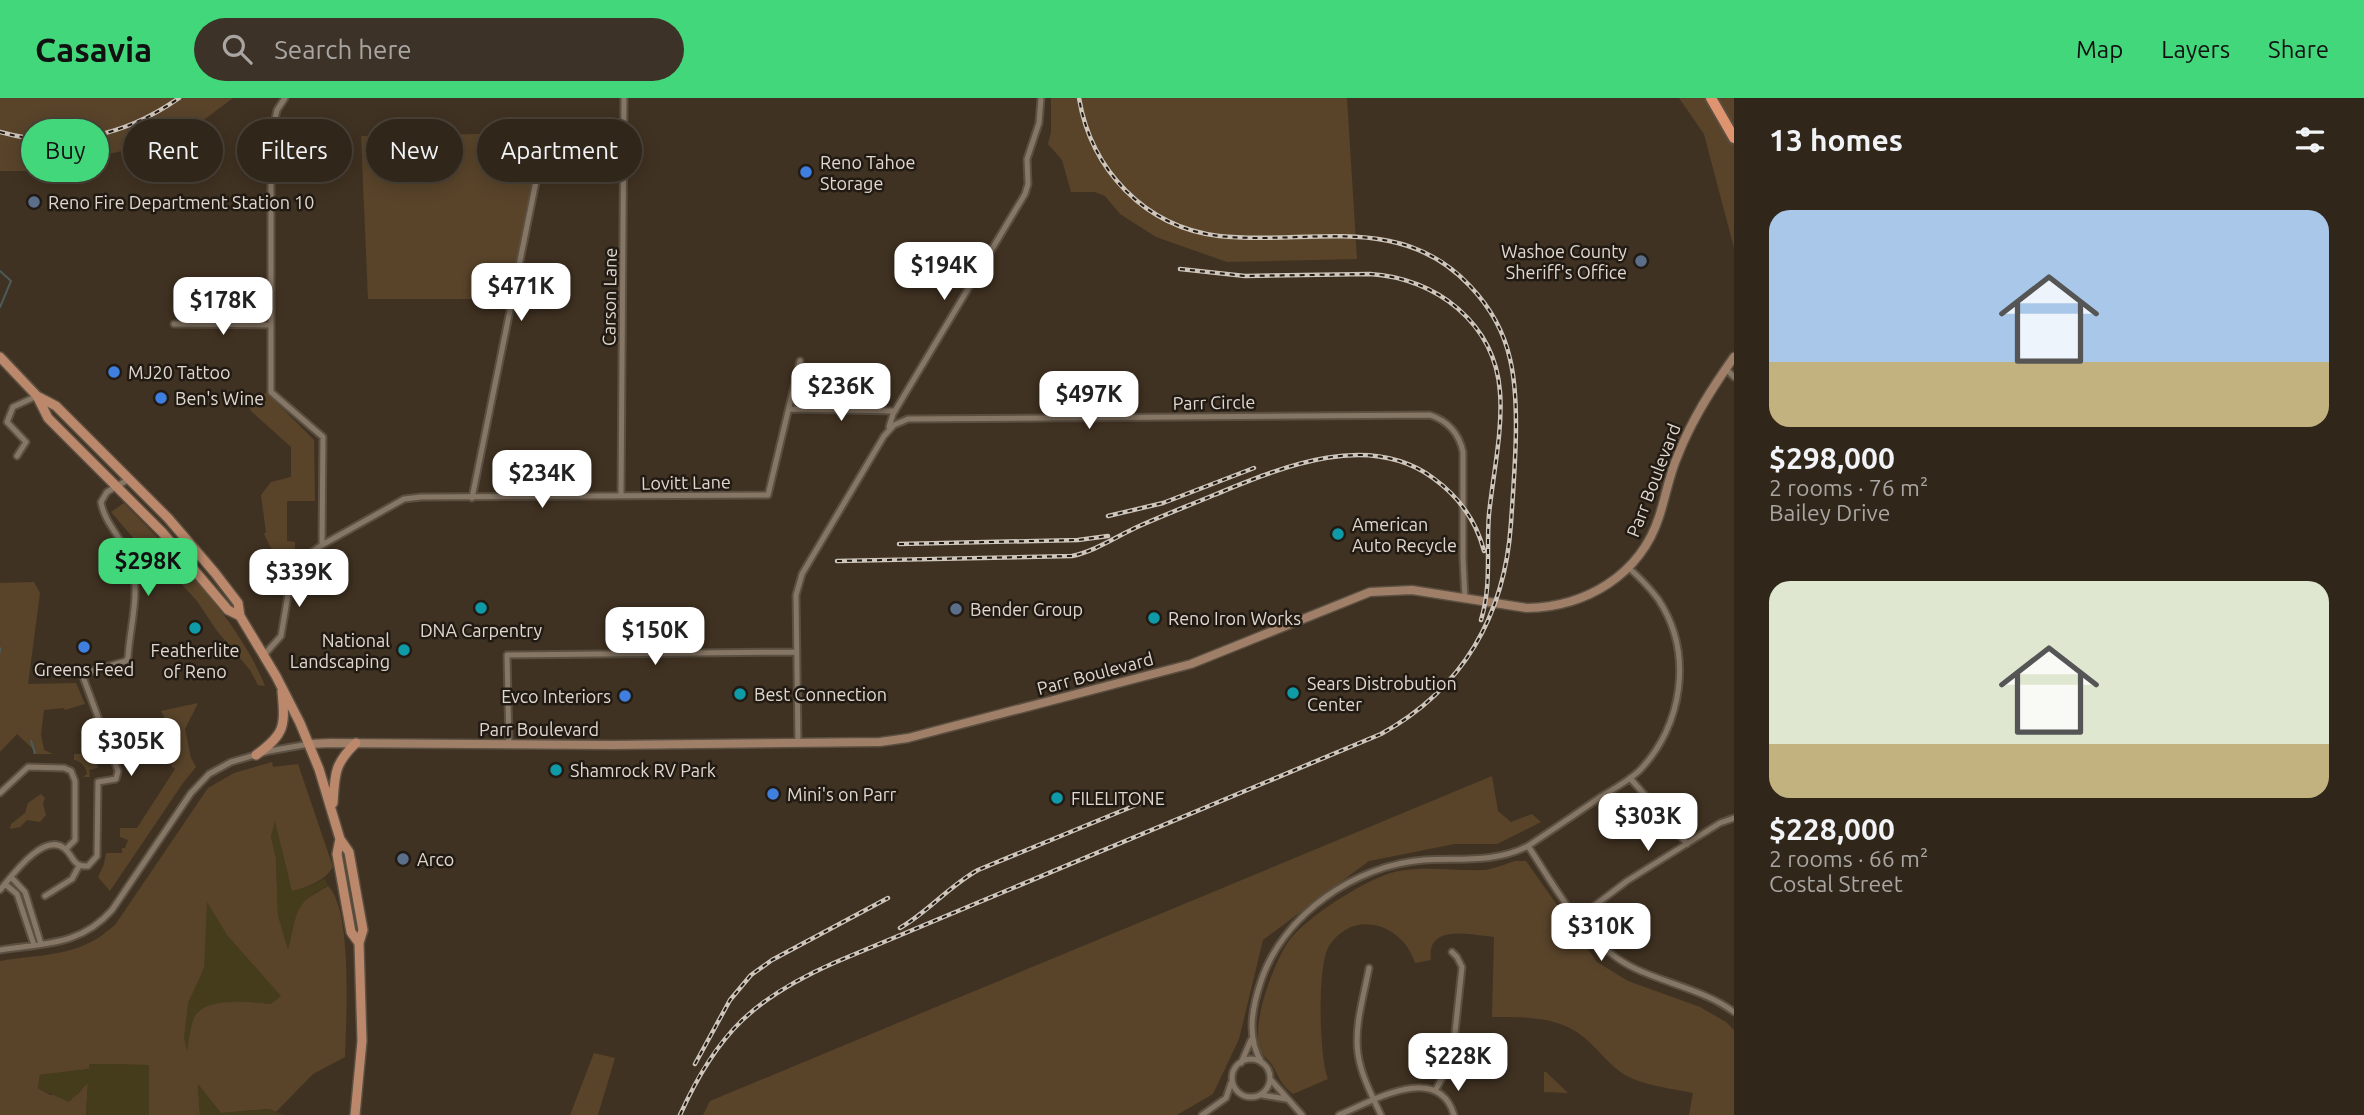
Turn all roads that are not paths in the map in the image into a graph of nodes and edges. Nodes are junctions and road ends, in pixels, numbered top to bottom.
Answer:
1 (285, 98) edge
2 (624, 98) edge
3 (1041, 98) edge
4 (1711, 98) edge
5 (1734, 138) edge
6 (536, 182) edge
7 (174, 324) dead end
8 (271, 325) junction
9 (0, 357) edge
10 (1734, 357) edge
11 (800, 361) dead end
12 (1726, 369) junction
13 (1734, 377) edge
14 (37, 396) junction
15 (789, 409) junction
16 (895, 411) junction
17 (888, 430) junction
18 (17, 456) dead end
19 (129, 479) junction
20 (115, 486) junction
21 (621, 496) junction
22 (472, 498) junction
23 (322, 545) junction
24 (1629, 568) junction
25 (1465, 599) junction
26 (240, 616) junction
27 (797, 652) junction
28 (264, 654) junction
29 (281, 685) junction
30 (356, 743) junction
31 (798, 743) junction
32 (309, 744) junction
33 (509, 745) junction
34 (256, 755) junction
35 (1630, 778) junction
36 (0, 793) edge
37 (333, 812) junction
38 (1734, 818) edge
39 (1687, 844) junction
40 (1528, 846) junction
41 (66, 849) junction
42 (79, 866) junction
43 (11, 877) junction
44 (5, 884) junction
45 (0, 890) edge
46 (45, 896) dead end
47 (1577, 919) junction
48 (41, 944) junction
49 (34, 945) junction
50 (0, 950) edge
51 (1452, 952) dead end
52 (1369, 968) dead end
53 (1734, 1012) edge
54 (1252, 1037) junction
55 (1241, 1063) junction
56 (1262, 1063) junction
57 (1270, 1079) junction
58 (1232, 1081) junction
59 (1435, 1091) junction
60 (1261, 1095) junction
61 (1243, 1096) junction
62 (1226, 1098) junction
63 (1286, 1099) junction
64 (1374, 1101) junction
65 (355, 1115) edge
66 (1202, 1115) edge
67 (1303, 1115) edge
68 (1339, 1115) edge
69 (1381, 1115) edge
70 (1454, 1115) edge

1 - 8 street
2 - 21 street, Carson Lane
3 - 16 street
4 - 5 highway
6 - 22 street
7 - 8 street
8 - 23 street
9 - 14 main road
10 - 12 main road, Parr Boulevard
11 - 15 street
12 - 13 street
12 - 24 main road, Parr Boulevard
14 - 18 street
14 - 19 main road
14 - 20 main road
15 - 16 street
15 - 21 street, Lovitt Lane
16 - 17 street
17 - 25 street, Parr Circle
17 - 27 street
19 - 20 street
19 - 26 main road
20 - 26 main road
20 - 42 street
21 - 22 street, Lovitt Lane
22 - 23 street, Lovitt Lane
23 - 28 street, Lovitt Lane
24 - 25 main road, Parr Boulevard
24 - 35 street
25 - 31 main road, Parr Boulevard
26 - 28 main road
27 - 31 street
27 - 33 street
28 - 29 main road
29 - 32 main road
29 - 34 main road
30 - 32 main road, Parr Boulevard
30 - 33 main road, Parr Boulevard
30 - 37 main road
31 - 33 main road, Parr Boulevard
32 - 34 street
32 - 37 main road
34 - 48 street
35 - 39 street
35 - 40 street
36 - 41 street
37 - 65 main road
38 - 39 street
39 - 47 street
40 - 47 street
40 - 54 street
41 - 42 street
41 - 43 street
42 - 46 street
43 - 44 street
43 - 48 street
44 - 45 street
44 - 49 street
47 - 53 street
48 - 49 street
49 - 50 street
51 - 59 street
52 - 64 street
54 - 55 street
54 - 56 street
55 - 56 street
55 - 58 street
56 - 57 street
57 - 60 street
57 - 63 street
58 - 61 street
58 - 62 street
59 - 64 street
59 - 70 street
60 - 61 street
60 - 63 street
61 - 62 street
62 - 66 street
63 - 67 street
64 - 68 street
64 - 69 street

